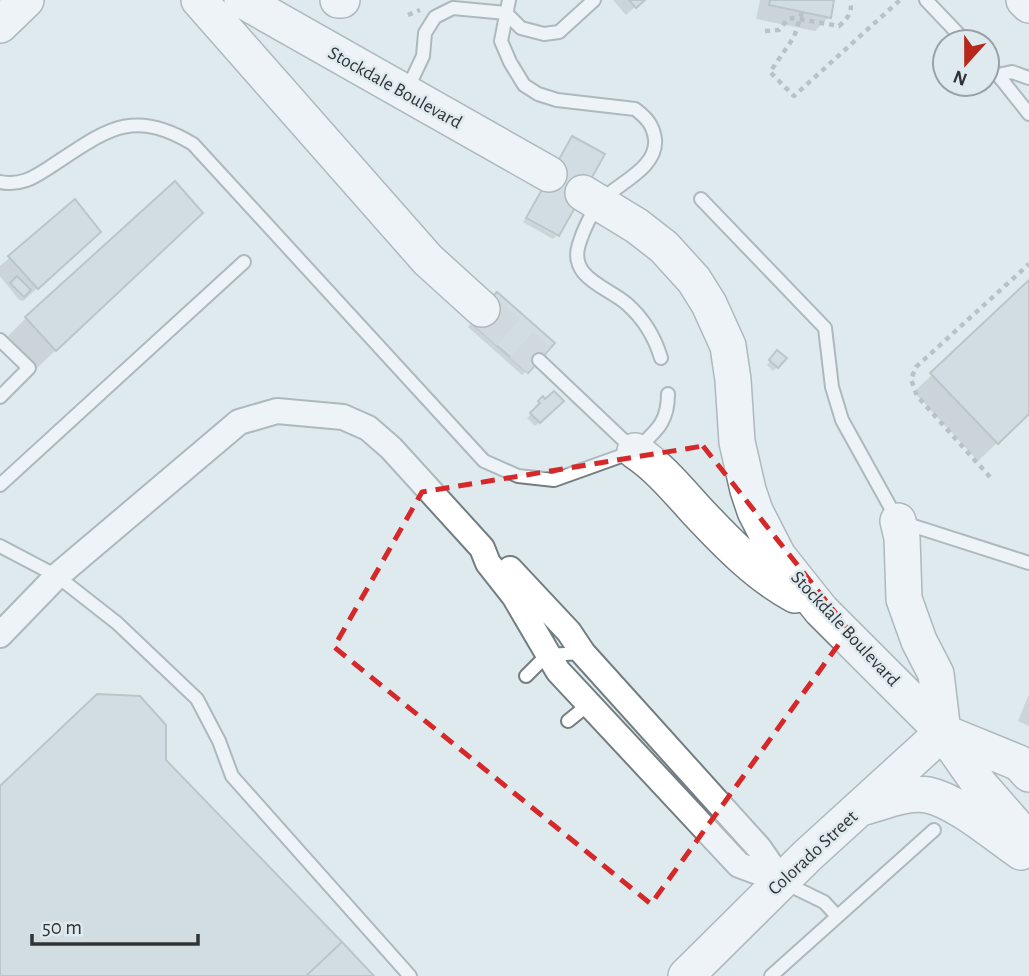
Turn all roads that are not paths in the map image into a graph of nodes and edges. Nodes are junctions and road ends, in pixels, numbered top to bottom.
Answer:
1 (26, 0) edge
2 (199, 0) edge
3 (242, 0) edge
4 (594, 0) edge
5 (926, 0) edge
6 (1024, 0) edge
7 (1029, 5) edge
8 (508, 7) edge
9 (0, 25) edge
10 (953, 28) edge
11 (1001, 74) edge
12 (1029, 78) edge
13 (1001, 79) edge
14 (405, 93) junction
15 (1029, 114) edge
16 (549, 174) dead end
17 (0, 182) edge
18 (592, 198) junction
19 (701, 199) dead end
20 (244, 262) dead end
21 (482, 309) tunnel mouth
22 (0, 340) edge
23 (661, 358) dead end
24 (539, 360) tunnel mouth
25 (668, 394) dead end
26 (0, 397) edge
27 (635, 451) junction
28 (0, 485) edge
29 (898, 520) junction
30 (0, 546) edge
31 (482, 548) junction
32 (1029, 563) edge
33 (57, 576) junction
34 (821, 610) junction
35 (0, 635) edge
36 (583, 653) junction
37 (547, 654) junction
38 (526, 676) dead end
39 (589, 704) junction
40 (568, 721) dead end
41 (943, 732) junction
42 (1029, 774) edge
43 (861, 808) junction
44 (934, 830) dead end
45 (1029, 841) edge
46 (1029, 858) edge
47 (782, 881) junction
48 (837, 916) junction
49 (410, 976) edge
50 (686, 976) edge
51 (771, 976) edge

1 - 9 main road
2 - 21 main road
3 - 14 main road, Stockdale Boulevard
4 - 8 lane
5 - 10 lane
6 - 7 main road
8 - 14 lane
8 - 18 lane
11 - 12 lane
13 - 15 lane
14 - 16 main road, Stockdale Boulevard
17 - 27 lane
18 - 23 lane
18 - 34 main road, Stockdale Boulevard
19 - 29 lane
20 - 28 lane
22 - 26 lane
24 - 27 lane
25 - 27 lane
27 - 34 main road
29 - 32 lane
29 - 41 main road
30 - 33 lane
31 - 33 street
31 - 36 street
31 - 37 street
33 - 35 street
33 - 49 lane
34 - 41 main road, Stockdale Boulevard
36 - 37 lane
36 - 47 street
37 - 38 lane
37 - 39 street
39 - 40 lane
39 - 47 street
41 - 42 main road
41 - 43 main road, Colorado Street
41 - 45 main road, Stockdale Boulevard
43 - 46 main road
43 - 47 main road, Colorado Street
44 - 48 lane
47 - 48 lane
47 - 50 main road, Colorado Street
48 - 51 lane

